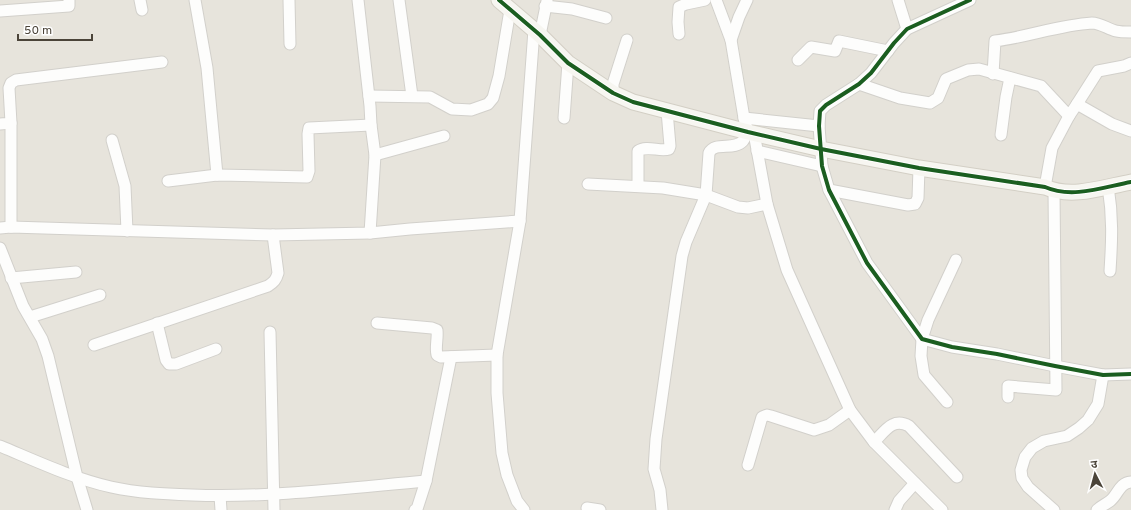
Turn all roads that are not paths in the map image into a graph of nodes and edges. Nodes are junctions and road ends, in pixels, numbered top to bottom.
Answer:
1 (69, 0) edge
2 (195, 0) edge
3 (288, 0) edge
4 (358, 0) edge
5 (399, 0) edge
6 (705, 0) edge
7 (716, 0) edge
8 (747, 0) edge
9 (898, 0) edge
10 (970, 0) edge
11 (546, 3) edge
12 (953, 4) edge
13 (505, 5) edge
14 (0, 11) edge
15 (606, 18) dead end
16 (907, 29) junction
17 (1131, 32) edge
18 (537, 33) junction
19 (679, 34) dead end
20 (627, 40) dead end
21 (731, 40) junction
22 (290, 44) dead end
23 (888, 51) junction
24 (798, 60) dead end
25 (162, 62) dead end
26 (568, 63) junction
27 (1131, 63) edge
28 (993, 74) junction
29 (1010, 78) junction
30 (859, 84) junction
31 (613, 93) junction
32 (369, 96) junction
33 (412, 96) junction
34 (1077, 104) junction
35 (667, 111) junction
36 (1069, 116) junction
37 (564, 118) dead end
38 (5, 124) edge
39 (370, 126) junction
40 (819, 126) junction
41 (749, 128) junction
42 (1131, 131) edge
43 (1001, 135) dead end
44 (444, 136) dead end
45 (112, 140) dead end
46 (821, 149) junction
47 (757, 150) junction
48 (375, 155) junction
49 (822, 166) junction
50 (919, 168) junction
51 (217, 175) junction
52 (168, 181) dead end
53 (1131, 182) edge
54 (588, 184) dead end
55 (638, 186) junction
56 (1108, 186) junction
57 (1050, 189) junction
58 (829, 190) junction
59 (706, 195) junction
60 (768, 204) junction
61 (520, 221) junction
62 (6, 227) edge
63 (127, 231) junction
64 (370, 233) junction
65 (273, 235) junction
66 (0, 248) edge
67 (956, 260) dead end
68 (1110, 271) dead end
69 (76, 272) dead end
70 (11, 278) junction
71 (100, 296) dead end
72 (30, 317) junction
73 (157, 323) junction
74 (377, 324) dead end
75 (270, 332) dead end
76 (922, 339) junction
77 (94, 345) dead end
78 (216, 349) dead end
79 (497, 355) junction
80 (451, 357) junction
81 (1055, 366) junction
82 (1103, 374) junction
83 (1131, 374) edge
84 (1008, 397) dead end
85 (947, 402) dead end
86 (850, 410) junction
87 (874, 442) junction
88 (0, 446) edge
89 (748, 465) dead end
90 (77, 477) junction
91 (957, 477) dead end
92 (426, 481) junction
93 (1131, 482) edge
94 (915, 483) junction
95 (274, 494) junction
96 (220, 496) junction
97 (587, 508) dead end
98 (87, 510) edge
99 (221, 510) edge
100 (274, 510) edge
101 (415, 510) edge
102 (524, 510) edge
103 (600, 510) edge
104 (662, 510) edge
105 (667, 510) edge
106 (672, 510) edge
107 (895, 510) edge
108 (942, 510) edge
109 (1054, 510) edge
110 (1097, 510) edge

1 - 14 street
2 - 51 street
3 - 22 street
4 - 32 street
5 - 33 street
6 - 19 street
7 - 21 street
8 - 21 street
9 - 16 street
10 - 12 street
11 - 15 street
11 - 18 street
12 - 16 street
13 - 18 street
13 - 33 street
16 - 23 street
17 - 28 street
18 - 26 street
18 - 61 street
20 - 31 street
21 - 41 street
23 - 24 street
23 - 30 street
25 - 38 street
26 - 31 street
26 - 37 street
27 - 34 street
28 - 29 street
28 - 30 street
29 - 36 street
29 - 43 street
30 - 40 street
31 - 35 street
32 - 33 street
32 - 39 street
34 - 36 street
34 - 42 street
35 - 41 street
35 - 55 street
36 - 57 street
38 - 62 street
39 - 48 street
39 - 51 street
40 - 41 street
40 - 46 street
41 - 46 street
41 - 47 street
41 - 59 street
44 - 48 street
45 - 63 street
46 - 49 street
46 - 50 street
47 - 49 street
47 - 60 street
48 - 64 street
49 - 58 street
50 - 57 street
50 - 58 street
51 - 52 street
53 - 56 street
54 - 55 street
55 - 59 street
56 - 57 street
56 - 68 street
57 - 81 street
58 - 76 street
59 - 60 street
59 - 104 street
60 - 86 street
61 - 64 street
61 - 79 street
62 - 63 street
63 - 65 street
64 - 65 street
65 - 73 street
66 - 70 street
67 - 76 street
69 - 70 street
70 - 72 street
71 - 72 street
72 - 90 street
73 - 77 street
73 - 78 street
74 - 80 street
75 - 95 street
76 - 81 street
76 - 85 street
79 - 80 street
79 - 102 street
80 - 92 street
81 - 82 street
81 - 84 street
82 - 83 street
82 - 109 street
86 - 87 street
86 - 89 street
87 - 91 street
87 - 94 street
88 - 90 street
90 - 96 street
90 - 98 street
92 - 95 street
92 - 101 street
93 - 110 street
94 - 107 street
94 - 108 street
95 - 96 street
95 - 100 street
96 - 99 street
97 - 103 street
105 - 106 street

